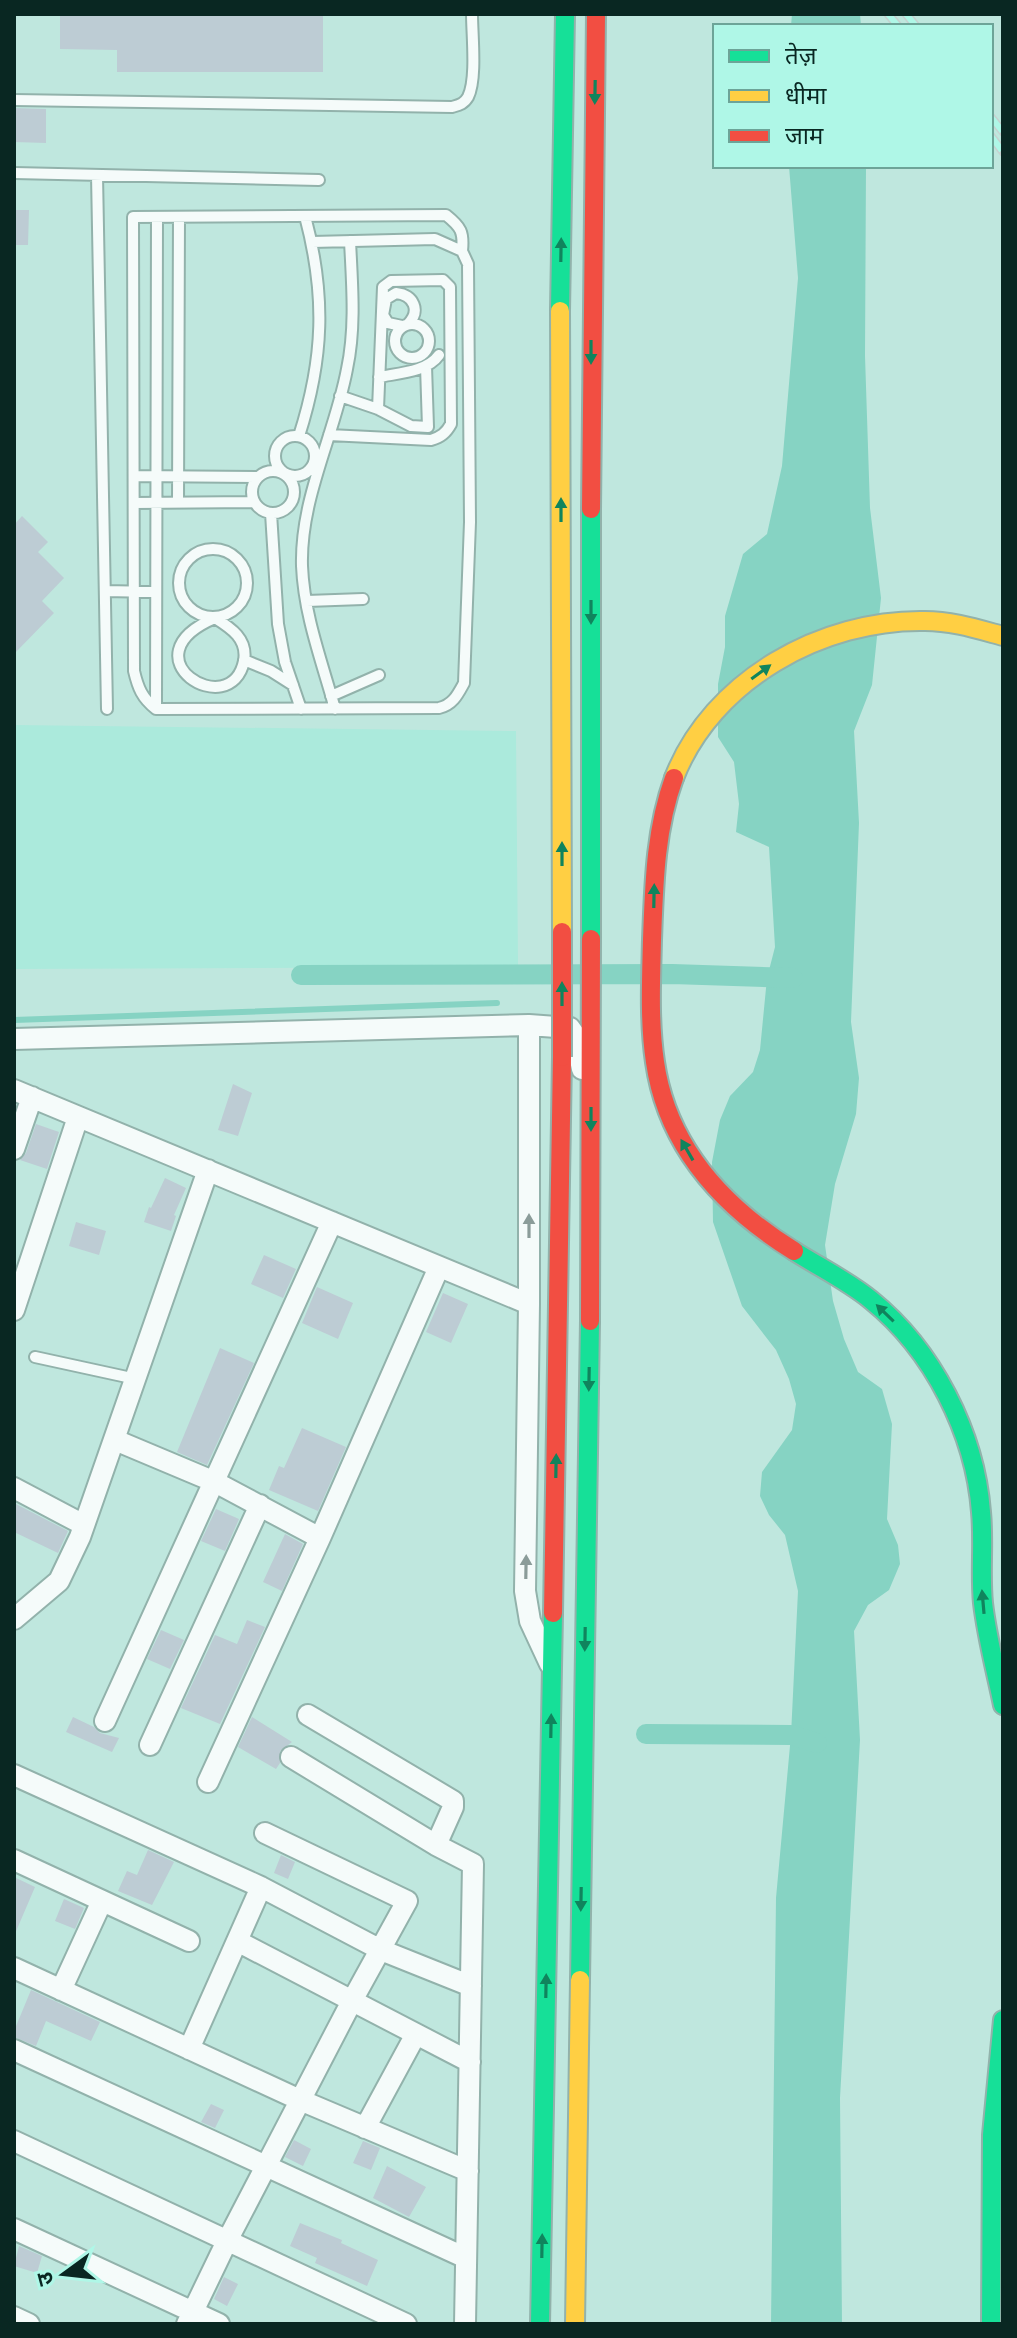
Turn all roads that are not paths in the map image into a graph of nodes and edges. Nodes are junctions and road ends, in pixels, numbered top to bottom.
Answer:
1 (472, 14) edge
2 (565, 14) edge
3 (596, 14) edge
4 (14, 100) edge
5 (14, 173) edge
6 (97, 175) junction
7 (319, 180) dead end
8 (305, 216) junction
9 (157, 217) junction
10 (179, 217) junction
11 (350, 241) junction
12 (312, 242) junction
13 (462, 251) junction
14 (382, 310) junction
15 (439, 355) dead end
16 (426, 366) junction
17 (379, 377) junction
18 (340, 396) junction
19 (378, 409) junction
20 (329, 435) junction
21 (299, 436) junction
22 (318, 462) junction
23 (284, 473) junction
24 (134, 476) junction
25 (156, 476) junction
26 (179, 476) junction
27 (258, 477) junction
28 (293, 499) junction
29 (311, 501) junction
30 (254, 502) junction
31 (134, 503) junction
32 (157, 503) junction
33 (178, 503) junction
34 (271, 513) junction
35 (105, 591) junction
36 (134, 591) junction
37 (156, 592) junction
38 (363, 599) dead end
39 (307, 601) junction
40 (215, 618) junction
41 (1003, 636) edge
42 (244, 660) junction
43 (379, 675) dead end
44 (293, 685) junction
45 (331, 696) junction
46 (107, 709) dead end
47 (156, 709) junction
48 (301, 709) junction
49 (335, 709) junction
50 (529, 1025) junction
51 (14, 1039) edge
52 (590, 1082) junction
53 (23, 1094) edge
54 (78, 1117) junction
55 (14, 1149) edge
56 (208, 1170) junction
57 (332, 1222) junction
58 (439, 1267) junction
59 (529, 1304) junction
60 (14, 1310) edge
61 (35, 1357) dead end
62 (136, 1379) junction
63 (115, 1440) junction
64 (215, 1482) junction
65 (14, 1488) edge
66 (260, 1505) junction
67 (84, 1525) junction
68 (320, 1538) junction
69 (15, 1616) edge
70 (552, 1668) junction
71 (1003, 1705) edge
72 (308, 1715) dead end
73 (105, 1721) dead end
74 (150, 1745) dead end
75 (291, 1757) dead end
76 (14, 1775) edge
77 (208, 1782) dead end
78 (265, 1833) dead end
79 (436, 1845) junction
80 (14, 1860) edge
81 (261, 1887) junction
82 (102, 1901) junction
83 (189, 1941) dead end
84 (237, 1941) junction
85 (381, 1950) junction
86 (14, 1968) edge
87 (471, 1986) junction
88 (61, 1990) junction
89 (353, 1999) junction
90 (1003, 2020) edge
91 (416, 2034) junction
92 (189, 2049) junction
93 (14, 2050) edge
94 (470, 2062) junction
95 (300, 2100) junction
96 (365, 2128) junction
97 (14, 2141) edge
98 (266, 2166) junction
99 (468, 2171) junction
100 (14, 2229) edge
101 (227, 2241) junction
102 (466, 2258) junction
103 (14, 2317) edge
104 (190, 2318) edge
105 (29, 2324) edge
106 (219, 2324) edge
107 (406, 2324) edge
108 (465, 2324) edge
109 (540, 2324) edge
110 (575, 2324) edge
111 (991, 2324) edge

1 - 4 lane
70 -> 2 main road, bridge
3 -> 52 main road
5 - 6 lane
6 - 7 lane
6 - 35 lane
8 - 10 lane
8 - 12 lane
8 - 13 lane
9 - 10 lane
9 - 24 lane
9 - 25 lane
10 - 26 lane
11 - 12 lane
11 - 13 lane
11 - 18 lane
12 - 21 lane
13 - 49 lane
14 - 14 lane
14 - 17 lane
14 - 20 lane
15 - 16 lane
16 - 17 lane
16 - 19 lane
17 - 19 lane
18 - 19 lane
18 - 20 lane
20 - 22 lane
21 - 22 lane
21 - 23 lane
22 - 23 lane
22 - 29 lane
23 - 27 lane
23 - 28 lane
24 - 25 lane
24 - 31 lane
25 - 26 lane
25 - 32 lane
26 - 27 lane
26 - 33 lane
27 - 30 lane
28 - 29 lane
28 - 34 lane
29 - 39 lane
30 - 33 lane
30 - 34 lane
31 - 32 lane
31 - 36 lane
32 - 33 lane
32 - 37 lane
34 - 44 lane
35 - 36 lane
35 - 46 lane
36 - 37 lane
36 - 47 lane
37 - 47 lane
38 - 39 lane
39 - 45 lane
40 - 40 lane
40 - 42 lane
40 - 42 lane
71 -> 41 main road
42 - 44 lane
43 - 45 lane
44 - 48 lane
45 - 49 lane
47 - 48 lane
48 - 49 lane
50 - 51 street
50 - 52 street
59 -> 50 street
52 -> 110 main road
53 - 54 street
53 - 55 street
54 - 56 street
54 - 60 street
56 - 57 street
56 - 62 street
57 - 58 street
57 - 64 street
58 - 59 street
58 - 68 street
70 -> 59 street
61 - 62 lane
62 - 63 street
63 - 64 street
63 - 67 street
64 - 66 street
64 - 73 street
65 - 67 street
66 - 68 street
66 - 74 street
67 - 69 street
68 - 77 street
109 -> 70 main road
72 - 79 street
75 - 79 street
76 - 81 street
78 - 85 street
79 - 87 street
80 - 82 street
81 - 84 street
81 - 85 street
82 - 83 street
82 - 88 street
84 - 89 street
84 - 92 street
85 - 87 street
85 - 89 street
86 - 88 street
87 - 94 street
88 - 92 street
89 - 91 street
89 - 95 street
90 - 111 main road
91 - 94 street
91 - 96 street
92 - 95 street
93 - 98 street
94 - 99 street
95 - 96 street
95 - 98 street
96 - 99 street
97 - 101 street
98 - 101 street
98 - 102 street
99 - 102 street
100 - 104 street
101 - 104 street
101 - 107 street
102 - 108 street
103 - 105 street
104 - 106 street

